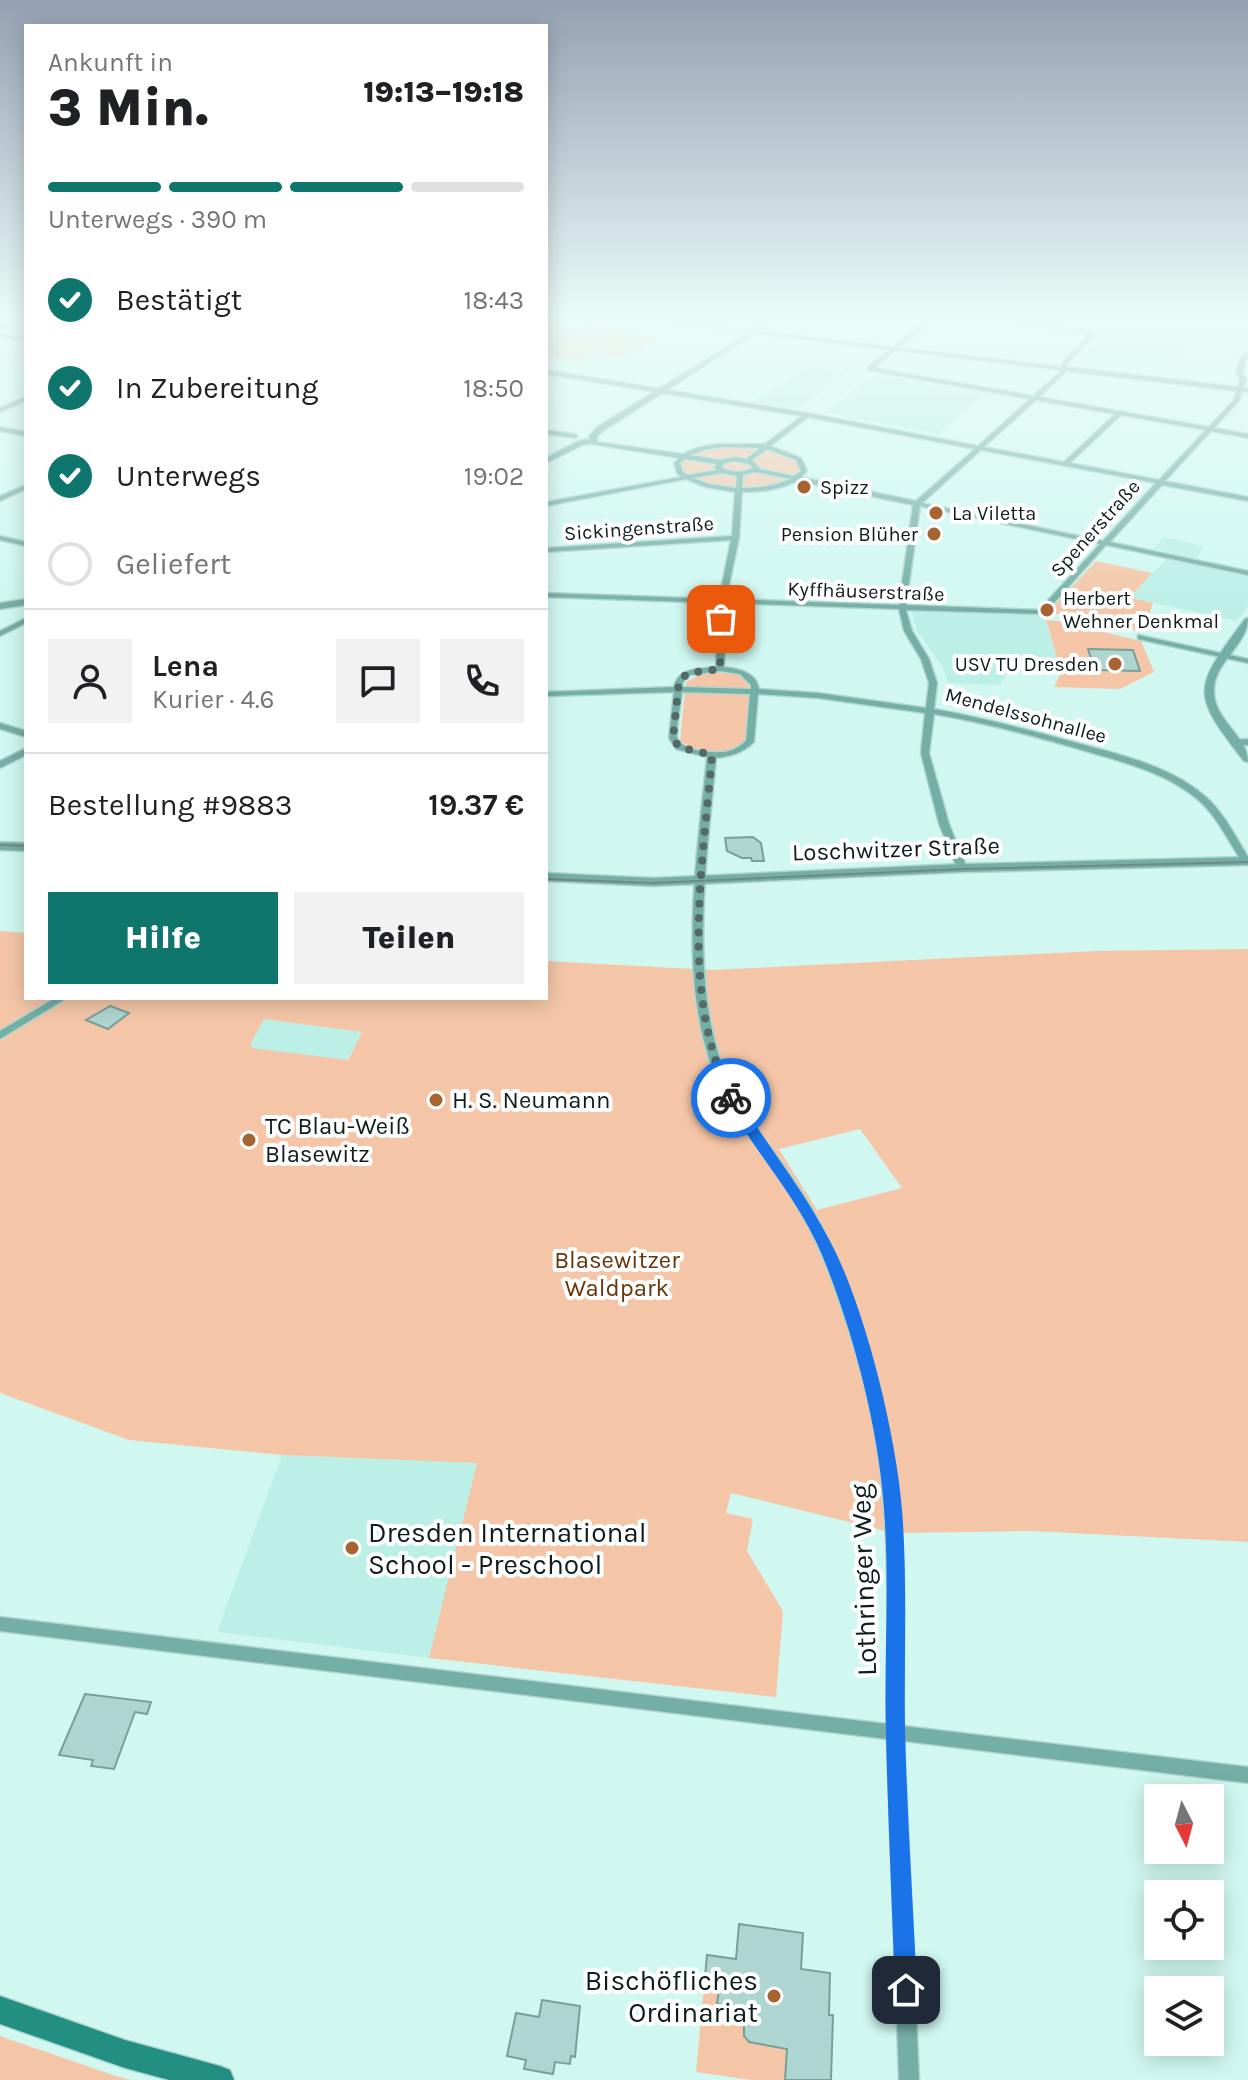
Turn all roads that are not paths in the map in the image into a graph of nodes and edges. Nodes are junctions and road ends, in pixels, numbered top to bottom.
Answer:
1 (619, 417) edge
2 (804, 417) edge
3 (818, 417) edge
4 (1013, 417) edge
5 (1116, 417) edge
6 (1137, 417) edge
7 (1222, 417) edge
8 (0, 429) edge
9 (1211, 430) junction
10 (549, 432) edge
11 (24, 434) edge
12 (1248, 436) edge
13 (584, 439) junction
14 (765, 446) junction
15 (978, 447) junction
16 (683, 456) junction
17 (548, 460) edge
18 (748, 460) junction
19 (1066, 464) junction
20 (720, 466) junction
21 (756, 470) junction
22 (740, 474) junction
23 (685, 477) junction
24 (798, 479) junction
25 (1158, 482) junction
26 (24, 488) edge
27 (738, 490) junction
28 (0, 499) edge
29 (1248, 499) edge
30 (548, 504) edge
31 (917, 504) junction
32 (0, 538) edge
33 (735, 538) junction
34 (1105, 542) junction
35 (24, 544) edge
36 (548, 550) edge
37 (1248, 573) edge
38 (548, 595) edge
39 (24, 602) edge
40 (722, 602) junction
41 (0, 606) edge
42 (902, 608) junction
43 (1041, 612) joint
44 (24, 621) edge
45 (1248, 621) edge
46 (0, 634) edge
47 (1141, 637) dead end
48 (1223, 655) junction
49 (1248, 661) edge
50 (720, 669) junction
51 (678, 688) junction
52 (755, 690) junction
53 (548, 694) edge
54 (930, 709) junction
55 (0, 726) edge
56 (24, 733) edge
57 (1248, 742) edge
58 (1235, 743) junction
59 (24, 752) edge
60 (712, 755) junction
61 (1248, 759) edge
62 (0, 765) edge
63 (0, 846) edge
64 (24, 847) edge
65 (1247, 861) edge
66 (962, 868) junction
67 (548, 877) edge
68 (702, 880) junction
69 (59, 1000) edge
70 (0, 1036) edge
71 (0, 1624) edge
72 (895, 1734) junction
73 (1248, 1775) edge
74 (0, 2010) edge
75 (220, 2080) edge
76 (909, 2080) edge

1 - 13 street
2 - 14 street
3 - 15 street
4 - 15 street
5 - 19 street
6 - 9 street
7 - 9 street, Spenerstraße
8 - 11 street
9 - 12 street
9 - 25 street, Spenerstraße
10 - 13 street
13 - 16 street
13 - 17 street
14 - 16 street
14 - 18 street
14 - 24 street
15 - 19 street
15 - 31 street
16 - 20 street
16 - 23 street
18 - 20 street
18 - 21 street
19 - 25 street
20 - 22 street
20 - 23 street
21 - 22 street
21 - 24 street
22 - 27 street
23 - 27 street
23 - 30 street
24 - 27 street
24 - 31 street
25 - 29 street
25 - 34 street, Spenerstraße
26 - 28 street
27 - 33 street
31 - 34 street
31 - 42 street
32 - 35 street
33 - 36 street, Sickingenstraße
33 - 40 street
34 - 37 street
34 - 43 street, Spenerstraße
38 - 40 street, Kyffhäuserstraße
39 - 41 street
40 - 42 street, Kyffhäuserstraße
40 - 50 street
42 - 43 street, Kyffhäuserstraße
42 - 54 street
44 - 46 street
45 - 48 street
47 - 48 street
48 - 49 street
48 - 58 street
50 - 51 street
50 - 52 street
51 - 52 street, Mendelssohnallee
51 - 53 street
51 - 60 street
52 - 54 street, Mendelssohnallee
52 - 60 street
54 - 65 street, Mendelssohnallee
54 - 66 street
55 - 56 street
57 - 58 street
58 - 61 street
59 - 62 street
60 - 68 street, Lothringer Weg
63 - 64 street
65 - 66 street, Loschwitzer Straße
66 - 68 street, Loschwitzer Straße
67 - 68 street, Loschwitzer Straße
68 - 72 street, Lothringer Weg
69 - 70 street
71 - 72 street
72 - 73 street
72 - 76 street, Lothringer Weg
74 - 75 main road

